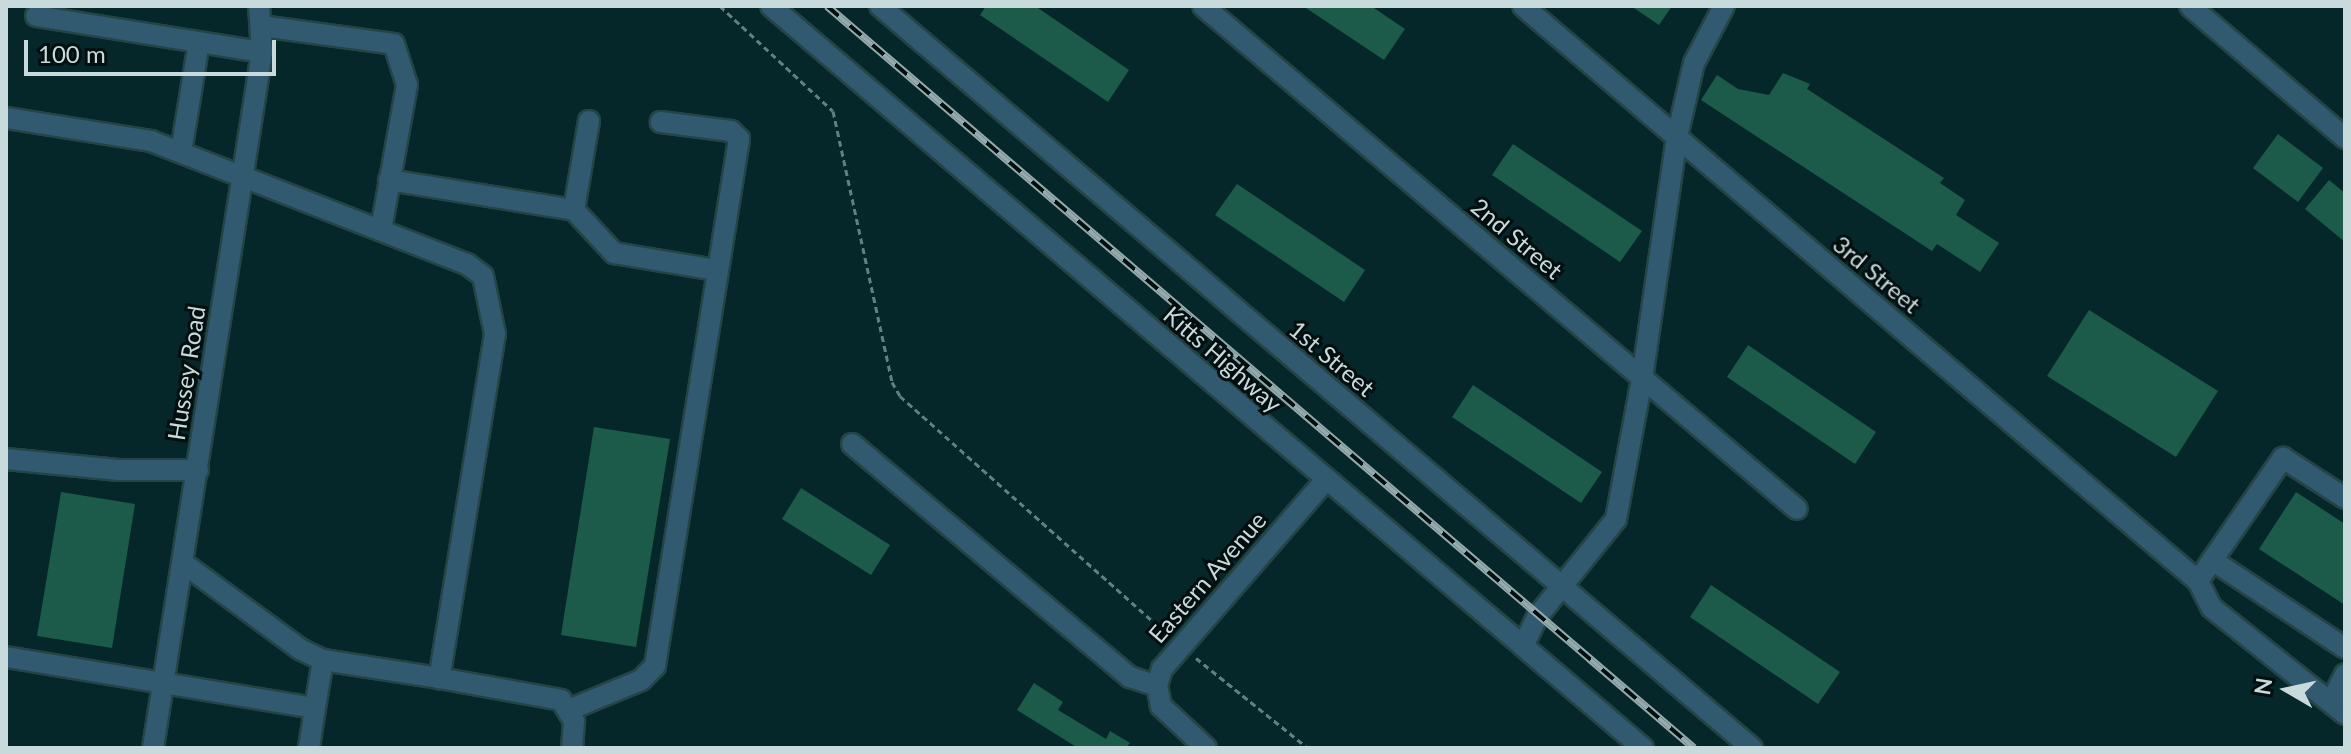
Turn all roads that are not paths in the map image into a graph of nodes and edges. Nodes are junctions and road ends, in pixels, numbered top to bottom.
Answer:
1 (771, 6) edge
2 (880, 6) edge
3 (1203, 6) edge
4 (1523, 6) edge
5 (1724, 6) edge
6 (2190, 6) edge
7 (36, 16) dead end
8 (260, 16) edge
9 (199, 42) junction
10 (262, 52) junction
11 (6, 118) edge
12 (589, 121) dead end
13 (661, 122) dead end
14 (1677, 137) junction
15 (2345, 138) edge
16 (181, 152) junction
17 (243, 176) junction
18 (389, 180) junction
19 (574, 210) junction
20 (381, 230) junction
21 (716, 270) junction
22 (1642, 379) junction
23 (852, 444) dead end
24 (6, 459) edge
25 (198, 470) junction
26 (1325, 481) junction
27 (2345, 498) edge
28 (1797, 509) dead end
29 (2212, 560) junction
30 (183, 563) junction
31 (2198, 581) junction
32 (1563, 589) junction
33 (1523, 646) junction
34 (2345, 648) edge
35 (6, 657) edge
36 (323, 660) junction
37 (2345, 674) edge
38 (439, 678) junction
39 (165, 682) junction
40 (1157, 686) junction
41 (315, 708) junction
42 (2338, 708) edge
43 (571, 709) junction
44 (153, 748) edge
45 (309, 748) edge
46 (572, 748) edge
47 (1206, 748) edge
48 (1643, 748) edge
49 (1752, 748) edge

1 - 26 street, Kitts Highway
2 - 32 street, 1st Street
3 - 22 street, 2nd Street
4 - 14 street, 3rd Street
5 - 14 street
6 - 15 street
7 - 9 street
8 - 10 street, Hussey Road
8 - 18 street
9 - 10 street
9 - 16 street
10 - 17 street, Hussey Road
11 - 16 street
12 - 19 street
13 - 21 street
14 - 22 street
14 - 31 street, 3rd Street
16 - 17 street
17 - 20 street
17 - 25 street, Hussey Road
18 - 19 street
18 - 20 street
19 - 21 street
20 - 38 street
21 - 43 street
22 - 28 street, 2nd Street
22 - 32 street
23 - 40 street
24 - 25 street
25 - 30 street, Hussey Road
26 - 33 street, Kitts Highway
26 - 40 street, Eastern Avenue
27 - 29 street
29 - 31 street
29 - 34 street
30 - 36 street
30 - 39 street, Hussey Road
31 - 42 street, 3rd Street
32 - 33 street
32 - 49 street, 1st Street
33 - 48 street, Kitts Highway
35 - 39 street
36 - 38 street
36 - 41 street
37 - 42 street
38 - 43 street
39 - 41 street
39 - 44 street, Hussey Road
40 - 47 street
41 - 45 street
43 - 46 street

